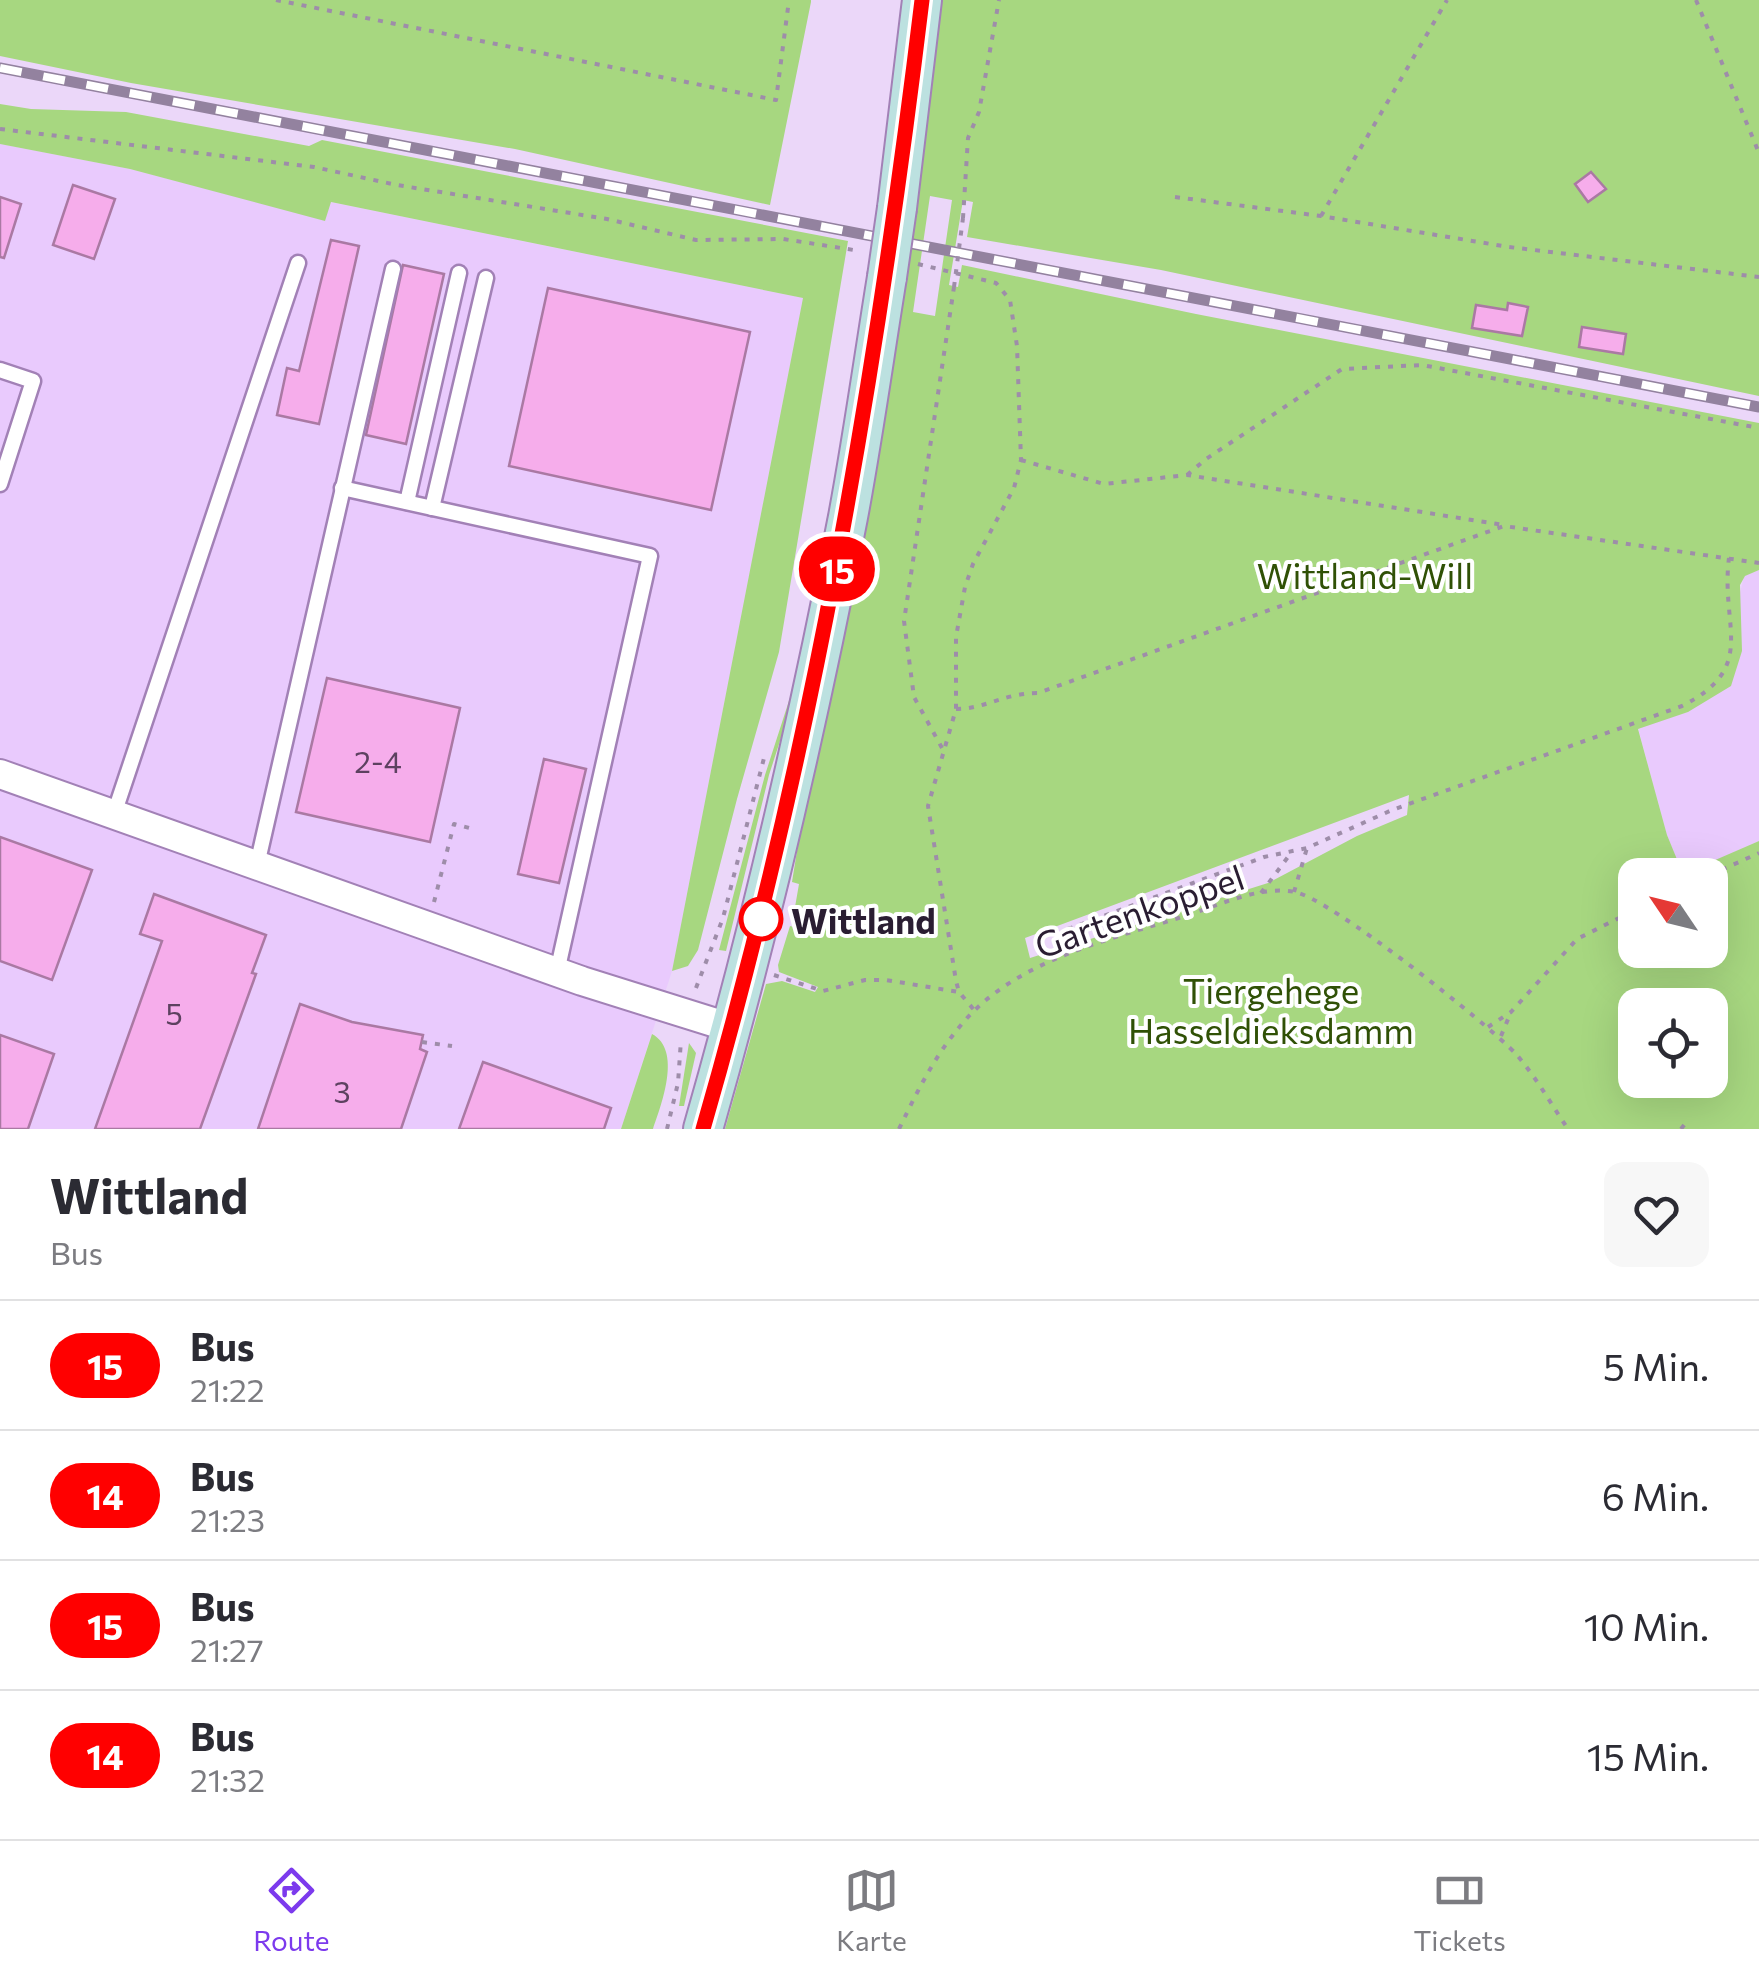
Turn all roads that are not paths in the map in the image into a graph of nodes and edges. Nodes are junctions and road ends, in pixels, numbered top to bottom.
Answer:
1 (922, 0) edge
2 (298, 263) dead end
3 (392, 269) dead end
4 (459, 273) dead end
5 (486, 278) dead end
6 (0, 370) edge
7 (0, 484) edge
8 (342, 488) junction
9 (407, 502) junction
10 (432, 508) junction
11 (0, 774) edge
12 (114, 814) junction
13 (257, 865) junction
14 (558, 972) junction
15 (732, 1028) junction
16 (703, 1129) edge

1 - 15 main road, bridge
2 - 12 lane
3 - 8 lane
4 - 9 lane
5 - 10 lane
6 - 7 lane
8 - 9 lane
8 - 13 lane
9 - 10 lane
10 - 14 lane
11 - 12 street
12 - 13 street
13 - 14 street
14 - 15 street
15 - 16 main road

